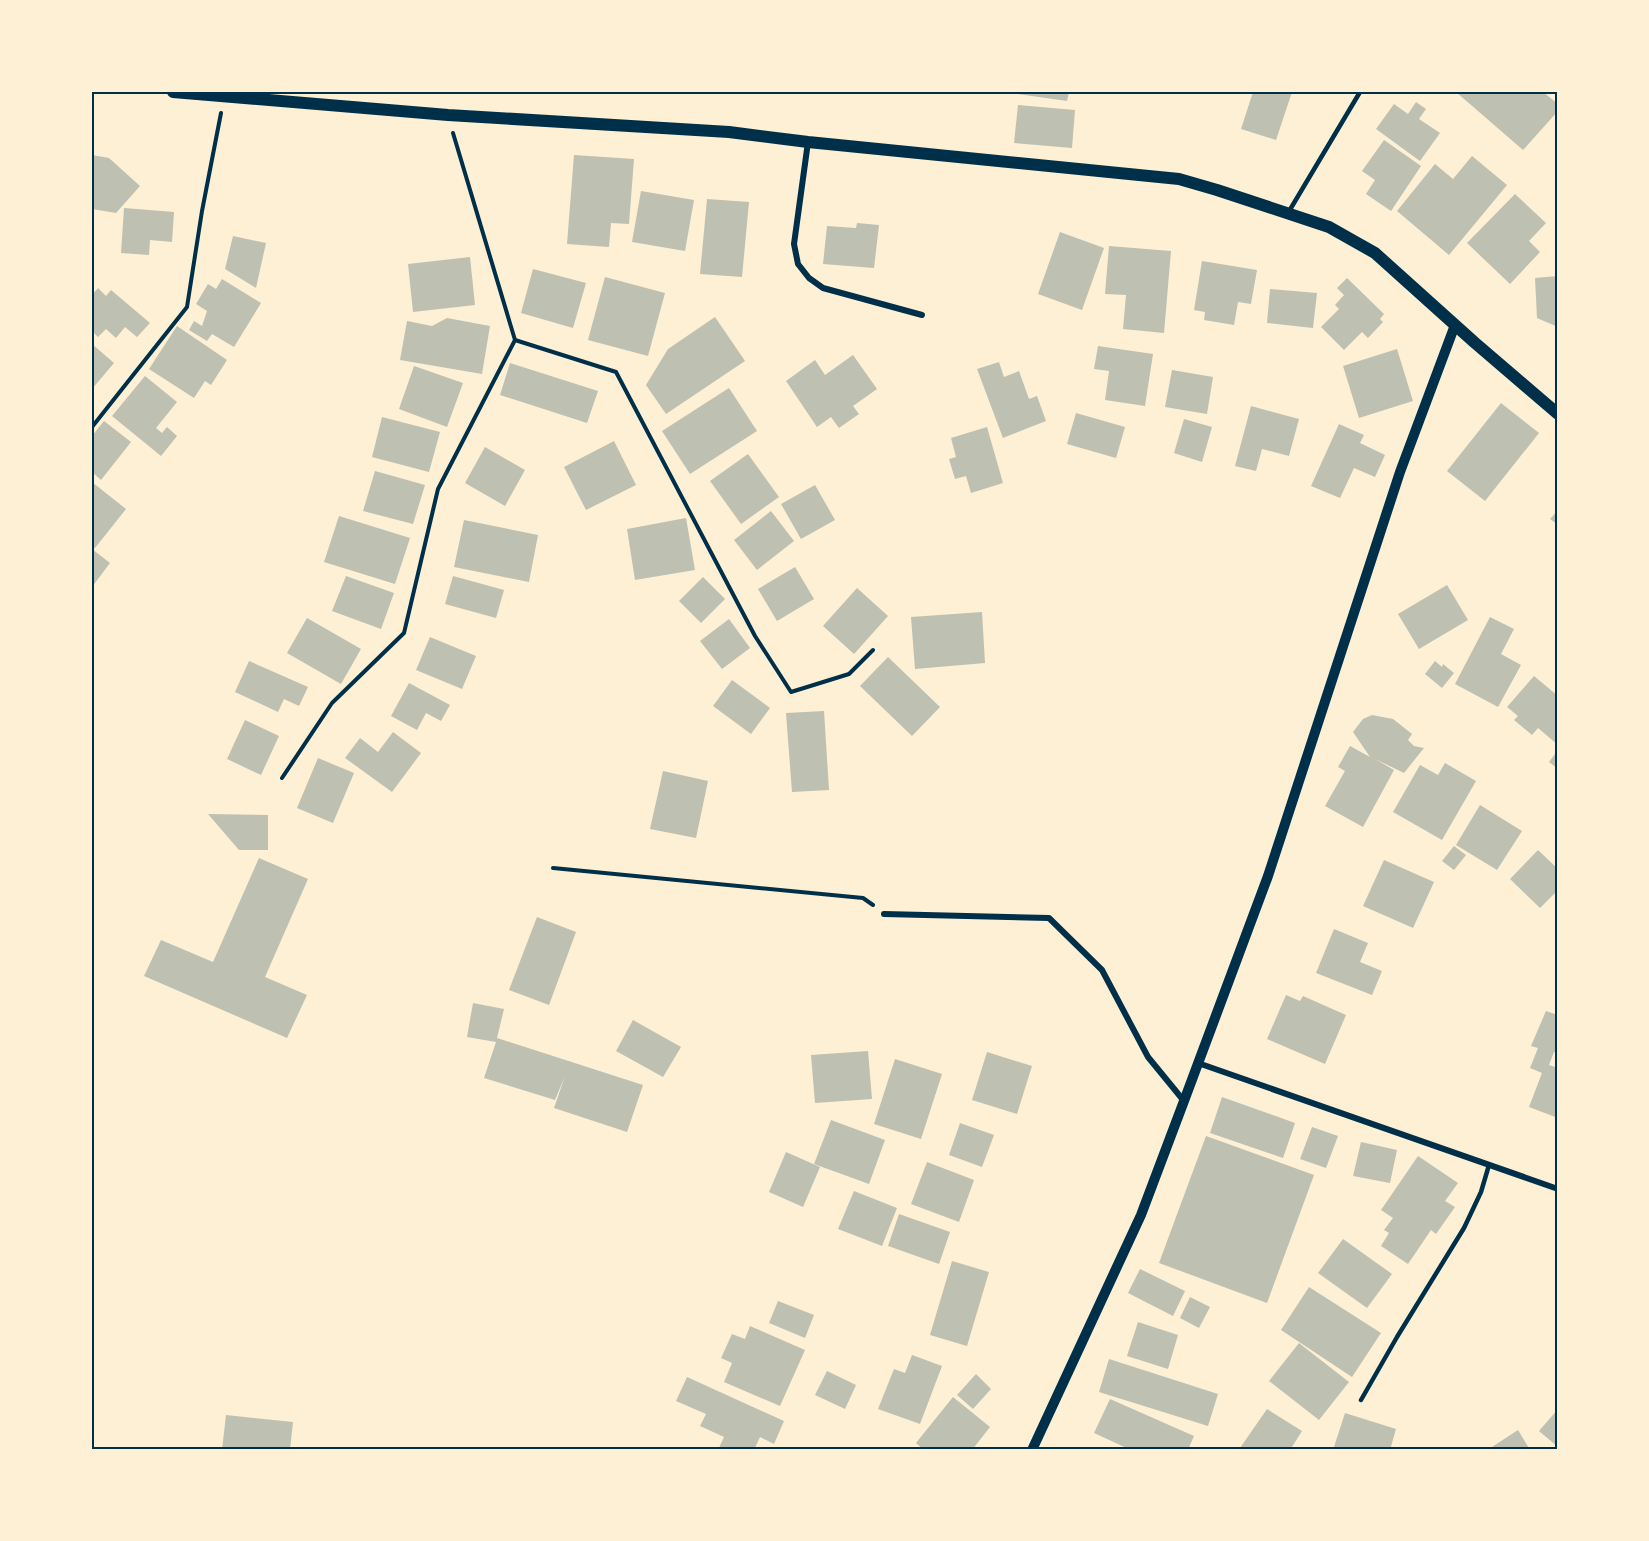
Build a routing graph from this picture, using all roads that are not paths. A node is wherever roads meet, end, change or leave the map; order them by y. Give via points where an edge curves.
1 (173, 92) edge
2 (1360, 92) edge
3 (808, 142) junction
4 (1288, 213) junction
5 (922, 315) dead end
6 (1455, 325) junction
7 (1557, 414) edge
8 (884, 914) road end
9 (1198, 1063) junction
10 (1184, 1101) junction
11 (1489, 1165) junction
12 (1557, 1189) edge
13 (1361, 1400) dead end
14 (1032, 1449) edge

1 - 3 main road via 447,115 729,132
2 - 4 lane
3 - 4 main road via 1179,179
3 - 5 street via 794,244 798,264 823,288
4 - 6 main road via 1329,227 1375,253
6 - 7 main road
6 - 9 street via 1400,472 1268,876
8 - 10 street via 1049,918 1102,970 1148,1057
9 - 10 street
9 - 11 street
10 - 14 street via 1141,1215
11 - 12 street
11 - 13 lane via 1464,1228

